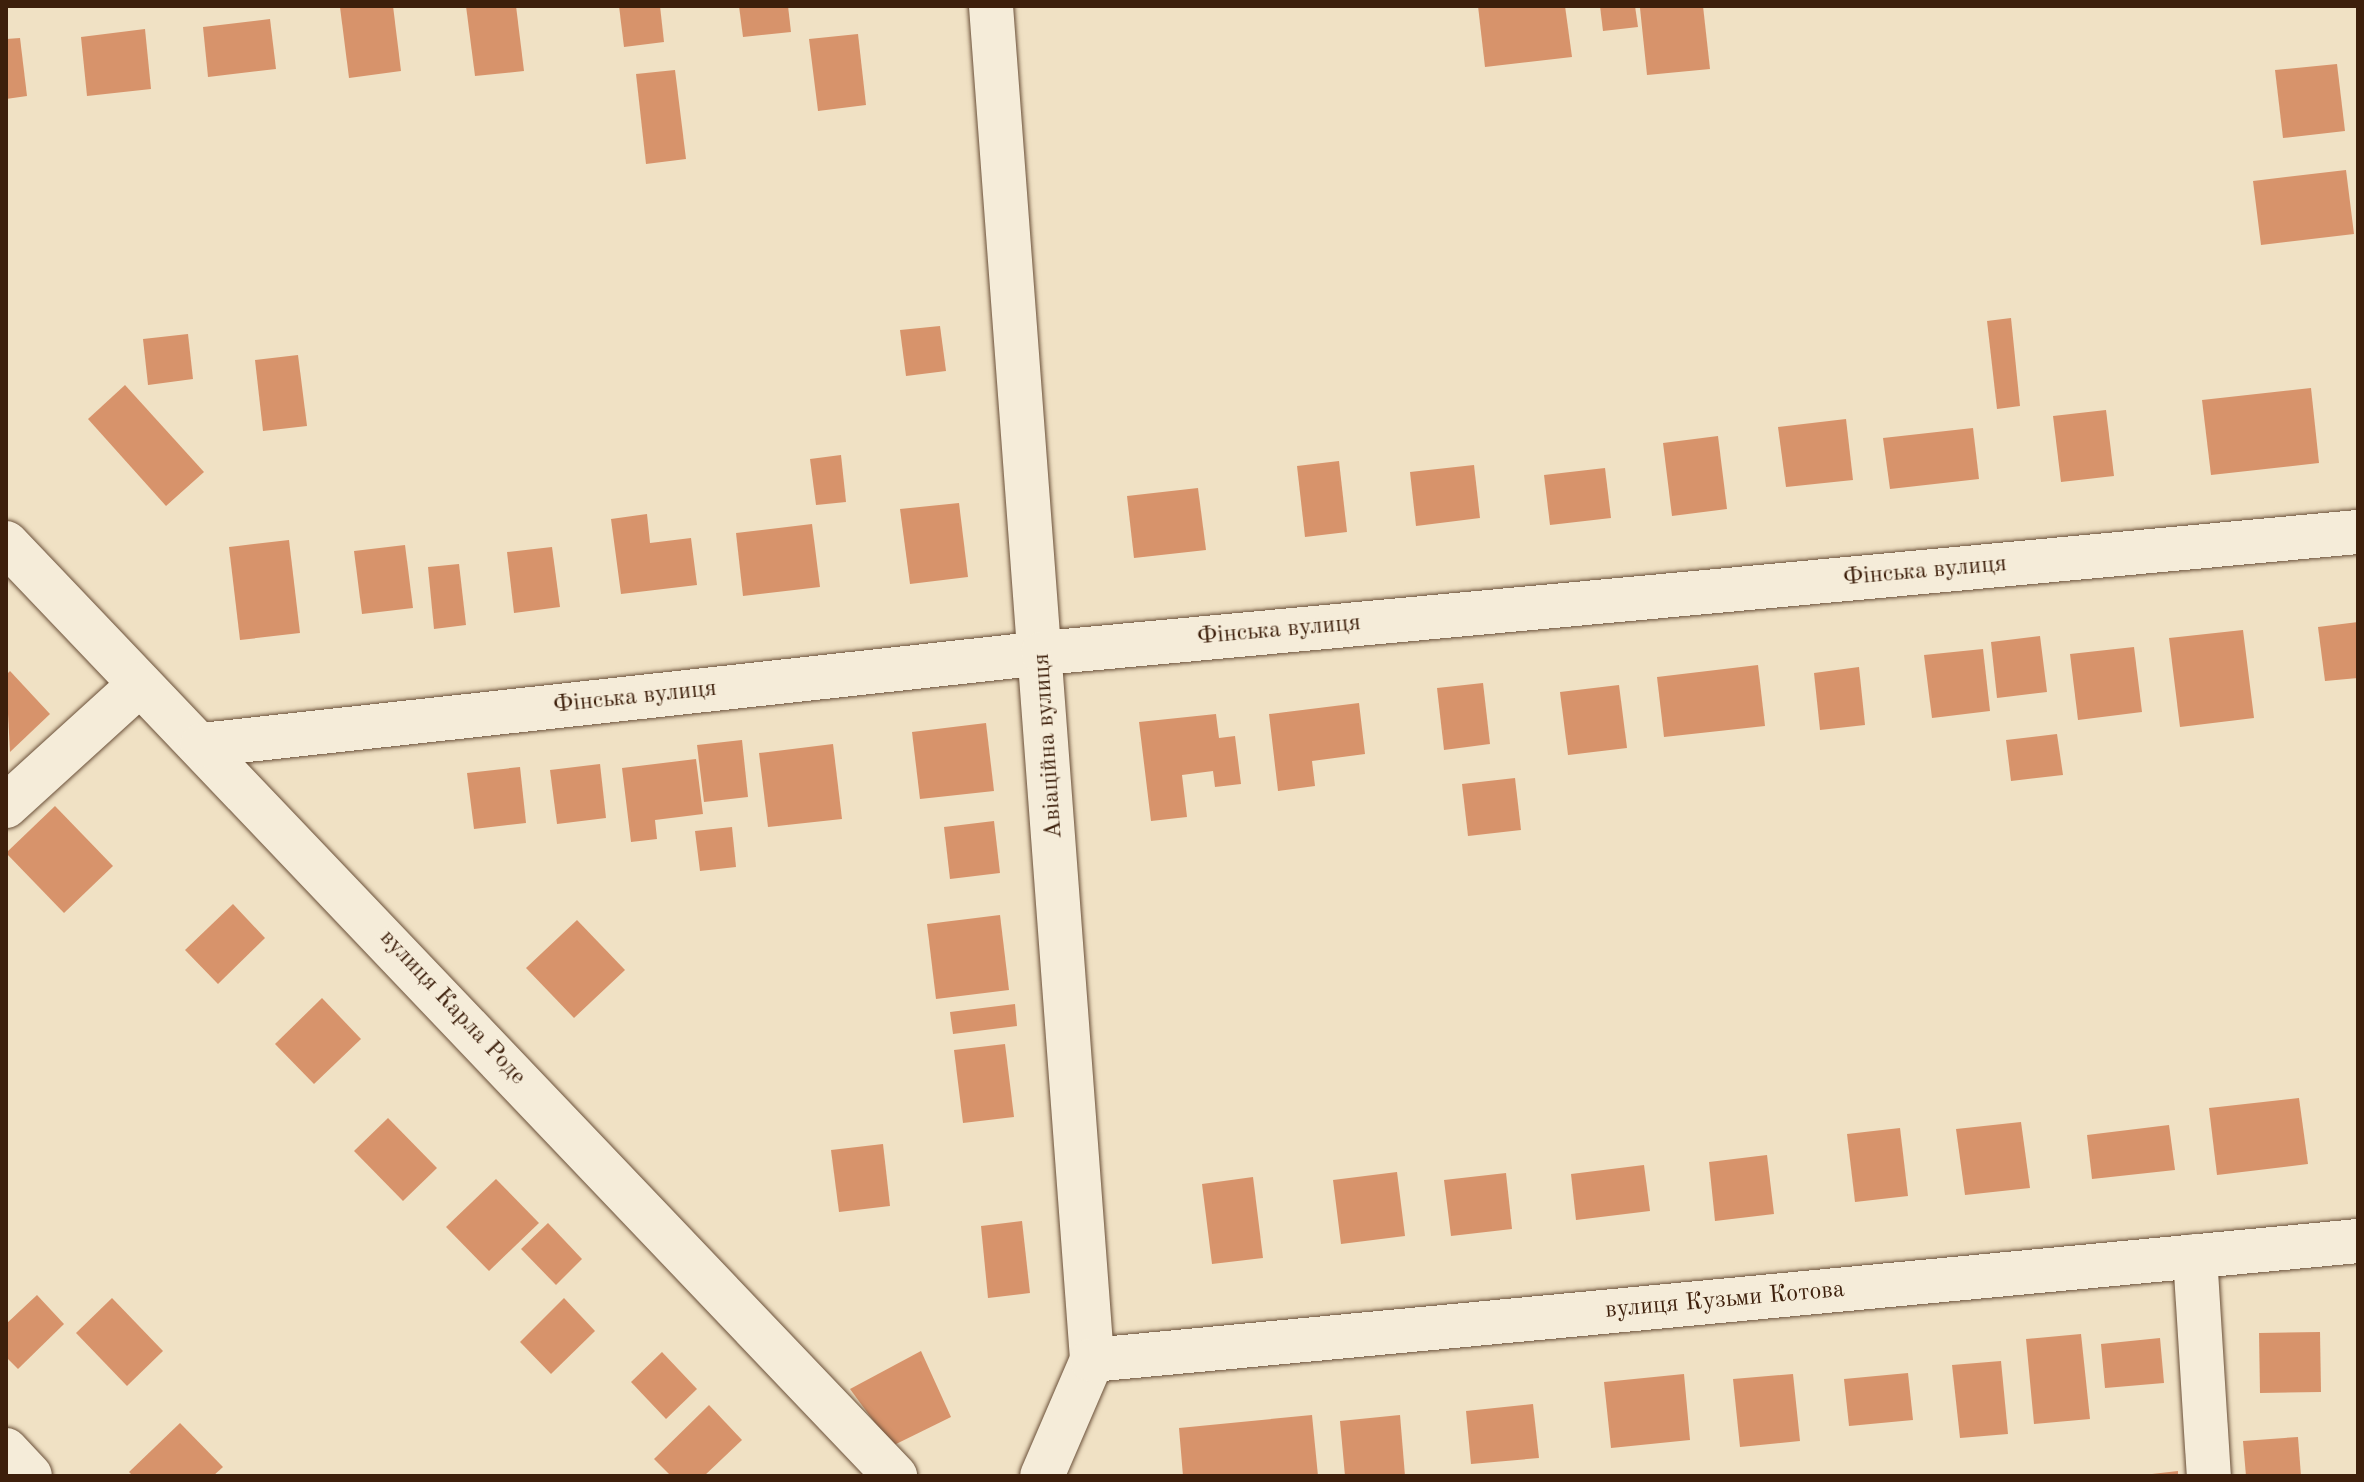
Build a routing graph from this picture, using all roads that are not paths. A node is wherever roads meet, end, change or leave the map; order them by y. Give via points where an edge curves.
1 (991, 6) edge
2 (2358, 532) edge
3 (6, 543) edge
4 (1043, 653) junction
5 (140, 684) junction
6 (202, 745) junction
7 (6, 806) edge
8 (2358, 1241) edge
9 (2195, 1256) junction
10 (1092, 1360) junction
11 (6, 1450) edge
12 (30, 1476) edge
13 (895, 1476) edge
14 (1042, 1476) edge
15 (2209, 1476) edge

1 - 4 street, Авіаційна вулиця
2 - 4 street, Фінська вулиця
3 - 5 street, вулиця Карла Роде
4 - 6 street, Фінська вулиця
4 - 10 street, Авіаційна вулиця
5 - 6 street, вулиця Карла Роде
5 - 7 street
6 - 13 street, вулиця Карла Роде
8 - 9 street, вулиця Кузьми Котова
9 - 10 street, вулиця Кузьми Котова
9 - 15 street
10 - 14 street, Авіаційна вулиця
11 - 12 street

